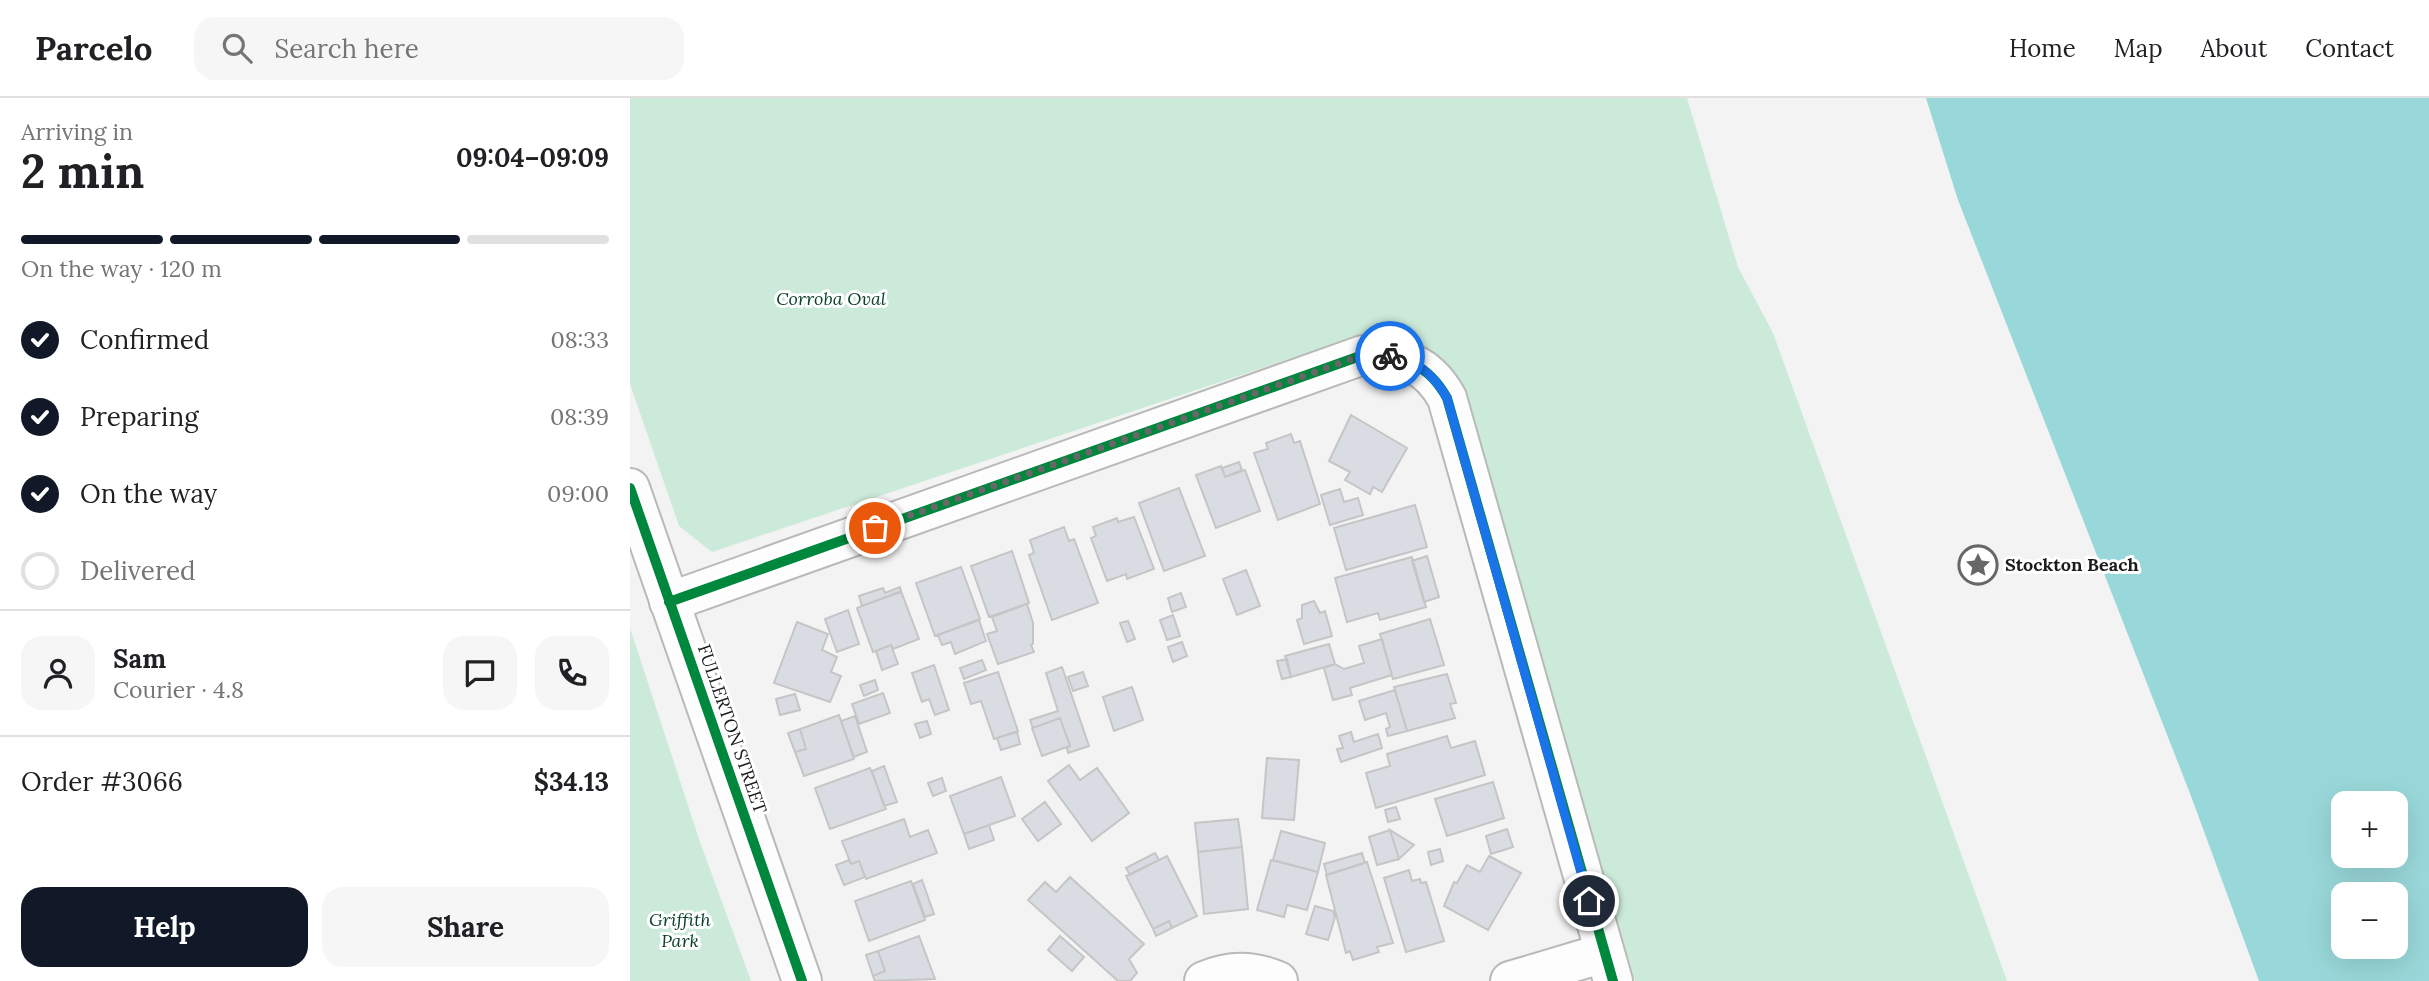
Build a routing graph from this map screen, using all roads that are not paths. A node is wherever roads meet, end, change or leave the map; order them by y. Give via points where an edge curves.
1 (630, 488) edge
2 (669, 601) junction
3 (1608, 967) edge
4 (802, 981) edge
5 (1204, 981) edge
6 (1278, 981) edge
7 (1510, 981) edge

1 - 2 street, FULLERTON STREET
2 - 3 street via 1363,355 1396,356 1436,379 1447,398
2 - 4 street, FULLERTON STREET
3 - 7 street
5 - 6 street via 1222,973 1256,972

